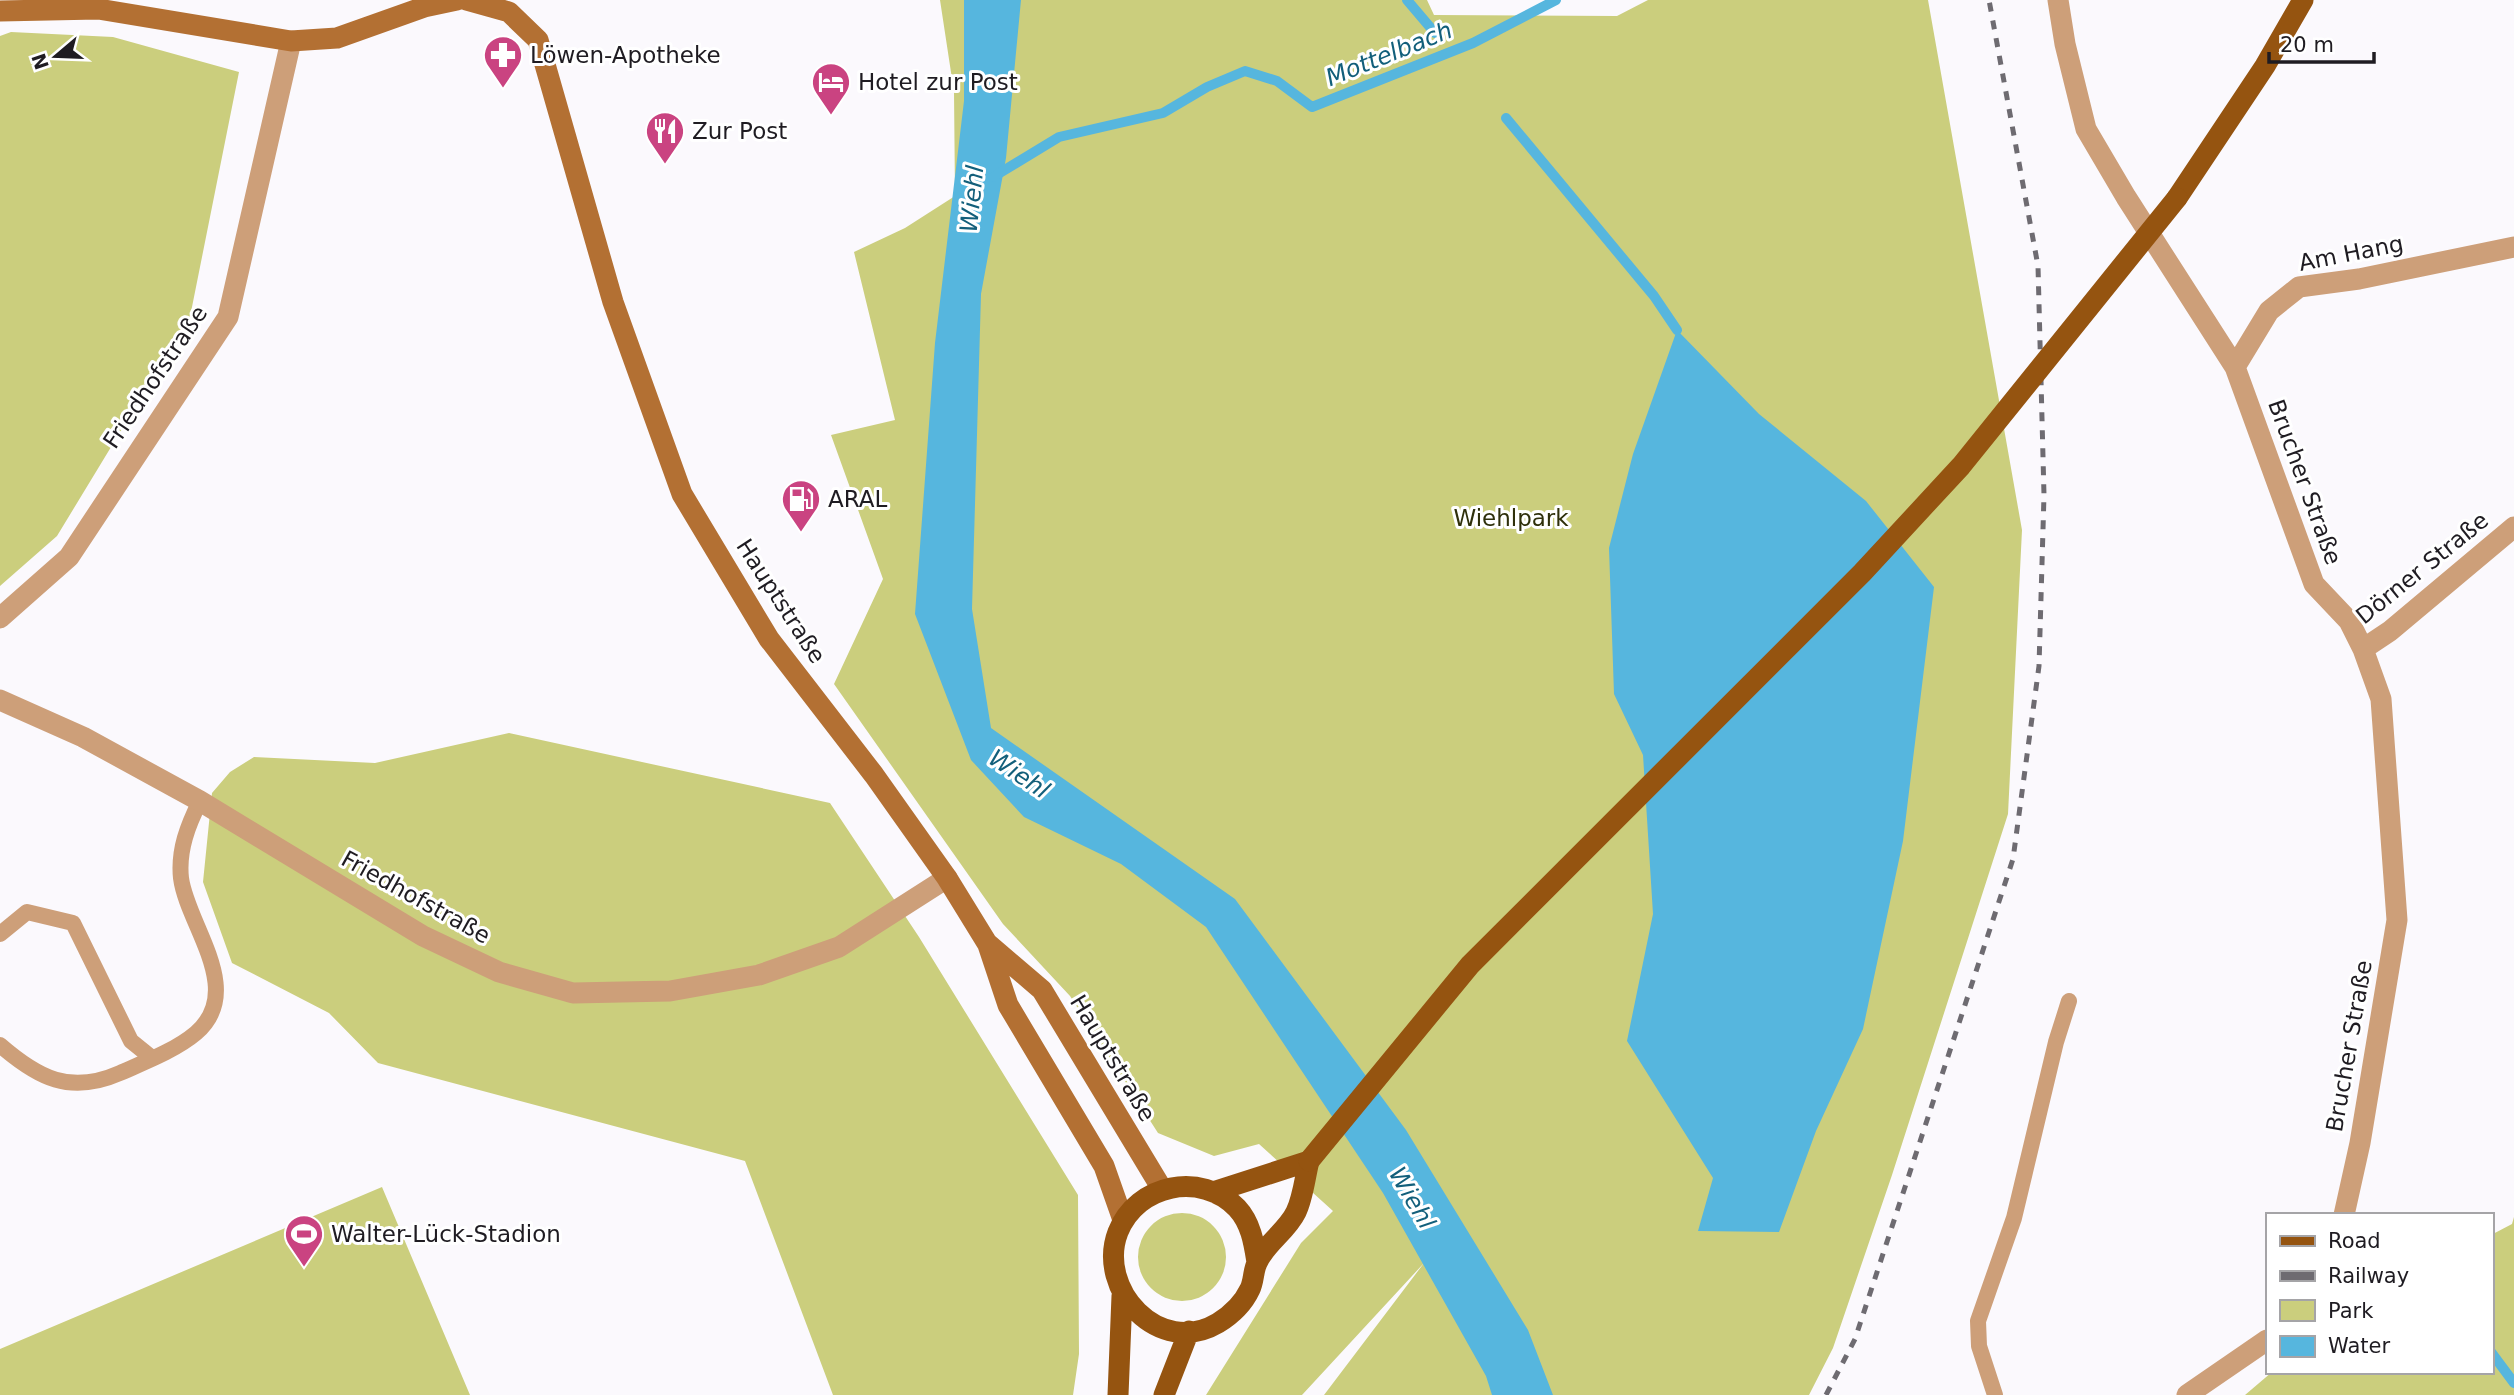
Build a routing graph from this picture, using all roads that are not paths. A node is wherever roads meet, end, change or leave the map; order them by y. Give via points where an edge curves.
1 (457, 0) edge
2 (466, 0) edge
3 (2058, 0) edge
4 (2303, 0) edge
5 (0, 11) edge
6 (291, 41) junction
7 (2514, 247) edge
8 (2235, 367) junction
9 (2514, 527) edge
10 (0, 618) edge
11 (2363, 649) junction
12 (0, 700) edge
13 (200, 801) junction
14 (947, 878) junction
15 (0, 934) edge
16 (987, 943) junction
17 (2069, 1001) dead end
18 (0, 1045) edge
19 (152, 1058) junction
20 (1310, 1161) junction
21 (1162, 1189) junction
22 (1213, 1192) junction
23 (2344, 1213) edge
24 (1123, 1220) junction
25 (1257, 1262) junction
26 (1122, 1296) junction
27 (1189, 1331) junction
28 (2266, 1341) edge
29 (1118, 1395) edge
30 (1164, 1395) edge
31 (1996, 1395) edge
32 (2187, 1395) edge

1 - 6 street via 337,38
2 - 14 street, Hauptstraße via 509,12 538,40 613,302 682,494 769,639
3 - 8 street, Brucher Straße via 2086,129
4 - 20 main road, bridge via 2177,198 1961,466 1852,583 1470,965
5 - 6 street via 98,9
6 - 10 street, Friedhofstraße via 228,317 69,557
7 - 8 street, Am Hang via 2299,287 2269,311
8 - 11 street, Brucher Straße via 2314,584 2349,621
9 - 11 street, Dörner Straße
11 - 23 street, Brucher Straße via 2381,699 2397,920
12 - 13 street, Friedhofstraße via 83,737
13 - 14 street, Friedhofstraße via 423,936 499,972 573,993 670,992 759,975 839,947
13 - 19 lane via 185,831 181,879 215,971 212,1012 196,1032
14 - 16 street, Hauptstraße
15 - 19 lane via 27,912 73,923 131,1041
16 - 21 street, Hauptstraße via 1042,990
16 - 24 street via 1008,1005 1104,1166
17 - 31 lane via 2014,1218 1978,1321 1979,1346
18 - 19 lane via 31,1072 80,1085
20 - 22 main road
20 - 25 main road via 1296,1212
21 - 22 main road via 1196,1187
21 - 24 main road via 1140,1201
22 - 25 main road via 1237,1208 1252,1233
24 - 26 main road via 1113,1244 1113,1271
25 - 27 main road via 1251,1288 1236,1310 1215,1325
26 - 27 main road via 1150,1323
26 - 29 main road
27 - 30 main road
28 - 32 street

